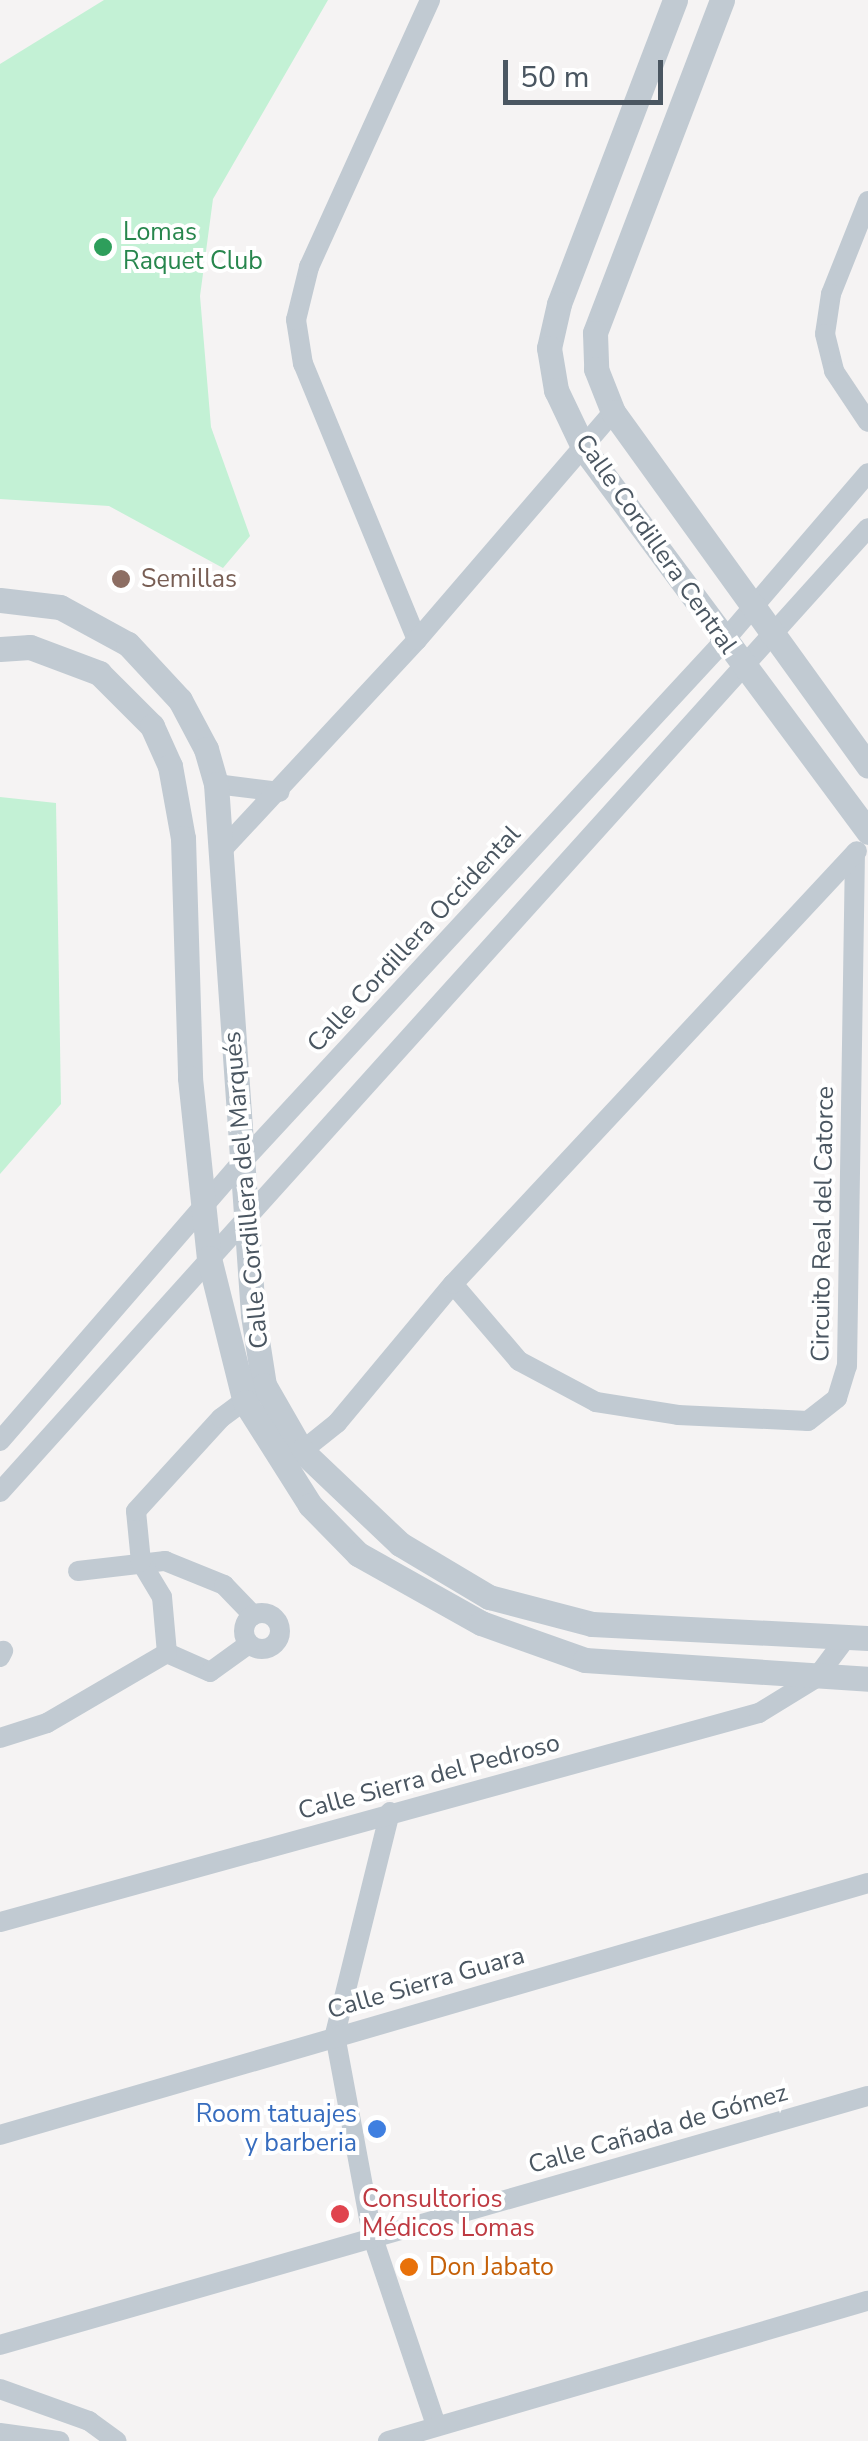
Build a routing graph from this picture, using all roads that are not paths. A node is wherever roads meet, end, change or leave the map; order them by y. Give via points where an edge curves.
1 (430, 0) edge
2 (675, 0) edge
3 (722, 0) edge
4 (868, 201) edge
5 (613, 412) junction
6 (868, 422) edge
7 (584, 449) junction
8 (868, 473) edge
9 (868, 528) edge
10 (0, 600) edge
11 (751, 606) junction
12 (93, 621) junction
13 (772, 636) junction
14 (417, 640) junction
15 (724, 640) junction
16 (0, 649) edge
17 (74, 662) junction
18 (745, 668) junction
19 (868, 766) edge
20 (216, 784) junction
21 (280, 792) junction
22 (864, 842) edge
23 (221, 852) junction
24 (190, 1078) junction
25 (236, 1081) junction
26 (241, 1162) junction
27 (202, 1208) junction
28 (247, 1217) junction
29 (209, 1258) junction
30 (453, 1284) junction
31 (255, 1394) junction
32 (0, 1441) edge
33 (302, 1451) junction
34 (0, 1492) edge
35 (140, 1562) junction
36 (78, 1571) dead end
37 (252, 1615) junction
38 (857, 1638) edge
39 (249, 1644) junction
40 (168, 1653) junction
41 (816, 1678) junction
42 (868, 1679) edge
43 (0, 1738) edge
44 (390, 1812) junction
45 (868, 1883) edge
46 (0, 1922) edge
47 (335, 2035) junction
48 (868, 2096) edge
49 (0, 2135) edge
50 (372, 2234) junction
51 (868, 2302) edge
52 (0, 2345) edge
53 (0, 2390) edge
54 (436, 2426) junction
55 (0, 2433) edge
56 (59, 2441) edge
57 (117, 2441) edge
58 (388, 2441) edge

1 - 14 street via 309,267 296,320 302,364
2 - 7 street, Calle Cordillera Central via 559,304 549,348 556,390
3 - 5 street, Calle Cordillera Central via 595,333 596,369
4 - 6 street via 830,294 825,334 834,371
5 - 7 street
5 - 11 street, Calle Cordillera Central
7 - 14 street
7 - 15 street, Calle Cordillera Central
8 - 11 street, Calle Cordillera Occidental
9 - 13 street
10 - 12 street, Calle Cordillera del Marqués via 60,607
11 - 13 street, Calle Cordillera Central
11 - 15 street, Calle Cordillera Occidental
12 - 17 street
12 - 20 street, Calle Cordillera del Marqués via 128,644 180,700
13 - 18 street
13 - 19 street, Calle Cordillera Central
14 - 21 street
15 - 18 street, Calle Cordillera Central
15 - 26 street, Calle Cordillera Occidental
16 - 17 street, Calle Cordillera del Marqués via 30,647
17 - 24 street, Calle Cordillera del Marqués via 125,692 152,726 170,766 183,838
18 - 22 street, Calle Cordillera Central
18 - 28 street
20 - 21 street
20 - 23 street, Calle Cordillera del Marqués
21 - 23 street
22 - 30 street
22 - 30 street, Circuito Real del Catorce via 847,1366 837,1398 808,1420 678,1415 596,1402 519,1361
23 - 25 street, Calle Cordillera del Marqués
24 - 25 street
24 - 27 street, Calle Cordillera del Marqués
25 - 26 street, Calle Cordillera del Marqués
26 - 27 street, Calle Cordillera Occidental
26 - 28 street, Calle Cordillera del Marqués
27 - 29 street, Calle Cordillera del Marqués
27 - 32 street, Calle Cordillera Occidental
28 - 29 street
28 - 31 street, Calle Cordillera del Marqués
29 - 31 street, Calle Cordillera del Marqués
29 - 34 street
30 - 33 street via 337,1423
31 - 33 street, Calle Cordillera del Marqués
31 - 35 street via 221,1418 136,1511
31 - 41 street, Calle Cordillera del Marqués via 310,1505 358,1554 481,1624 585,1660
33 - 38 street, Calle Cordillera del Marqués via 400,1544 489,1597 592,1624
35 - 36 street via 103,1573
35 - 37 street via 202,1572
35 - 40 street via 162,1597
37 - 39 street via 244,1627
37 - 39 street via 274,1616 281,1633 266,1649
38 - 41 street, Calle Sierra del Pedroso
39 - 40 street via 210,1672
40 - 43 street via 47,1723
41 - 42 street, Calle Cordillera del Marqués
41 - 44 street, Calle Sierra del Pedroso via 759,1713
44 - 46 street, Calle Sierra del Pedroso
44 - 47 street
45 - 47 street, Calle Sierra Guara
47 - 49 street, Calle Sierra Guara
47 - 50 street
48 - 50 street, Calle Cañada de Gómez
50 - 52 street, Calle Cañada de Gómez
50 - 54 street
51 - 54 street
53 - 57 street via 89,2421
54 - 58 street
55 - 56 street

